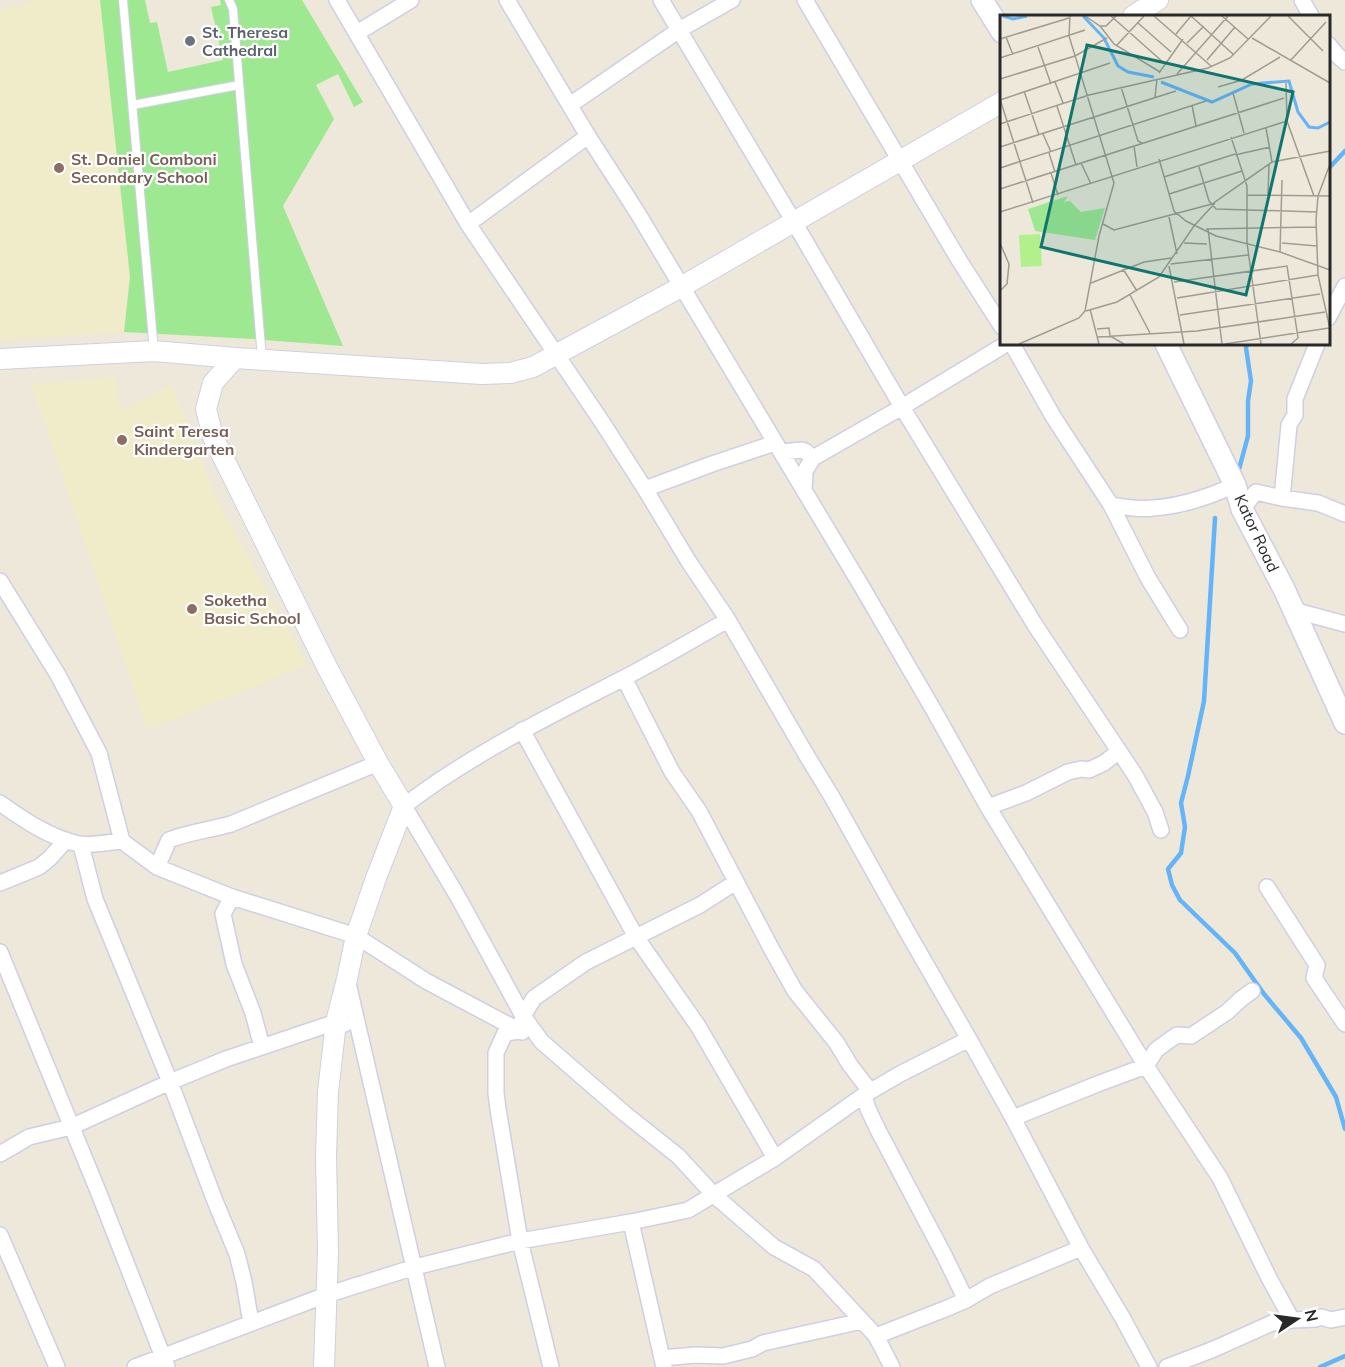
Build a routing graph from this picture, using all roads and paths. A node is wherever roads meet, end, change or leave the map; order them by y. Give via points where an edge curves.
1 (123, 0) edge
2 (229, 0) edge
3 (337, 0) edge
4 (411, 0) edge
5 (507, 0) edge
6 (661, 0) edge
7 (732, 0) edge
8 (805, 0) edge
9 (982, 0) edge
10 (1302, 0) edge
11 (1310, 15) edge
12 (1000, 29) edge
13 (679, 30) junction
14 (357, 33) junction
15 (1330, 45) edge
16 (1345, 62) edge
17 (240, 85) junction
18 (1000, 103) edge
19 (133, 105) junction
20 (570, 105) junction
21 (588, 136) junction
22 (901, 161) junction
23 (794, 222) junction
24 (468, 224) junction
25 (1345, 286) edge
26 (681, 287) junction
27 (1330, 316) edge
28 (1000, 324) edge
29 (1004, 345) edge
30 (1013, 345) edge
31 (1166, 345) edge
32 (1317, 345) edge
33 (154, 351) junction
34 (557, 354) junction
35 (235, 358) junction
36 (262, 358) junction
37 (0, 359) edge
38 (902, 407) junction
39 (778, 448) junction
40 (813, 458) junction
41 (1235, 485) junction
42 (645, 489) junction
43 (804, 490) junction
44 (1282, 498) junction
45 (1111, 505) junction
46 (1343, 508) edge
47 (1242, 509) junction
48 (0, 581) edge
49 (1293, 610) junction
50 (728, 620) junction
51 (1345, 624) edge
52 (1179, 630) dead end
53 (624, 678) junction
54 (1345, 723) edge
55 (522, 730) junction
56 (1119, 751) junction
57 (378, 763) junction
58 (0, 803) edge
59 (404, 806) junction
60 (988, 807) junction
61 (1161, 830) dead end
62 (66, 840) junction
63 (122, 841) junction
64 (81, 845) junction
65 (157, 867) junction
66 (736, 882) junction
67 (0, 883) edge
68 (1267, 887) dead end
69 (232, 897) junction
70 (356, 936) junction
71 (636, 937) junction
72 (0, 952) edge
73 (347, 979) junction
74 (1252, 991) dead end
75 (336, 1022) junction
76 (521, 1023) junction
77 (1345, 1024) edge
78 (360, 1028) junction
79 (969, 1039) junction
80 (262, 1047) junction
81 (1146, 1066) junction
82 (170, 1082) junction
83 (867, 1093) junction
84 (1013, 1118) junction
85 (71, 1127) junction
86 (0, 1154) edge
87 (775, 1158) junction
88 (714, 1195) junction
89 (631, 1222) junction
90 (0, 1235) edge
91 (520, 1241) junction
92 (1081, 1248) junction
93 (415, 1267) junction
94 (326, 1295) junction
95 (966, 1300) junction
96 (1345, 1317) edge
97 (1292, 1320) junction
98 (862, 1321) junction
99 (251, 1323) junction
100 (876, 1336) junction
101 (165, 1362) edge
102 (663, 1362) edge
103 (57, 1367) edge
104 (135, 1367) edge
105 (324, 1367) edge
106 (437, 1367) edge
107 (550, 1367) edge
108 (892, 1367) edge
109 (1149, 1367) edge
110 (1167, 1367) edge

1 - 19 lane
2 - 17 lane
3 - 14 street
4 - 14 street
5 - 20 street
6 - 13 street
7 - 13 street
8 - 22 street
9 - 12 main road
10 - 11 street
13 - 20 street
13 - 23 street
14 - 24 street
15 - 16 street
17 - 19 lane
17 - 36 lane
18 - 22 street
19 - 33 lane
20 - 21 street
21 - 24 street
21 - 26 street
22 - 23 street
22 - 28 street
23 - 26 street
23 - 38 street
24 - 34 street
25 - 27 street
26 - 34 street
26 - 39 street
29 - 38 street
30 - 45 street
31 - 41 main road, Kator Road
32 - 44 street via 1289,425
33 - 35 street
33 - 37 street
34 - 36 street via 533,367 482,374
34 - 42 street
35 - 36 street
35 - 57 street via 213,383 206,409 213,437
38 - 40 street
38 - 56 street via 1035,625
39 - 40 street via 802,450
39 - 42 street
39 - 43 street
40 - 43 street via 806,471
41 - 45 street via 1212,495 1152,509
41 - 47 main road, Kator Road
42 - 50 street
43 - 60 street
44 - 46 street
44 - 47 street via 1256,492
45 - 52 street
47 - 49 main road, Kator Road
48 - 63 street via 58,675 99,753
49 - 51 street
49 - 54 main road, Kator Road
50 - 53 street
50 - 79 street
53 - 55 street
53 - 66 street via 672,772 699,811
55 - 59 street
55 - 71 street
56 - 60 street via 1089,770 1068,772
56 - 61 street via 1155,812
57 - 59 street
57 - 65 street via 231,824 169,840
58 - 62 street via 34,826
59 - 70 street
59 - 76 street via 452,887
60 - 81 street
62 - 64 street
62 - 67 street via 39,867
63 - 64 street
63 - 65 street
64 - 82 street via 95,899
65 - 69 street
66 - 71 street
66 - 83 street via 795,991 836,1042
68 - 77 street via 1317,965 1314,978
69 - 70 street
69 - 80 street via 223,914 234,964
70 - 73 street
70 - 76 street via 426,981
71 - 76 street via 586,962 534,998
71 - 87 street via 698,1026
72 - 85 street
73 - 75 street
73 - 78 street
74 - 81 street via 1191,1036 1177,1035 1171,1039 1156,1050
75 - 78 street
75 - 80 street
75 - 94 street via 328,1092
76 - 88 street via 678,1156
76 - 91 street via 505,1034 496,1053 497,1101
78 - 93 street
79 - 83 street
79 - 84 street
80 - 82 street
81 - 84 street
81 - 97 street via 1220,1178
82 - 85 street
82 - 99 street via 237,1254
83 - 87 street
83 - 95 street via 868,1109 878,1130
84 - 92 street
85 - 86 street via 29,1137
85 - 101 street
87 - 88 street
88 - 89 street via 688,1210
88 - 98 street via 774,1247 814,1269
89 - 91 street
89 - 102 street
90 - 103 street
91 - 93 street
91 - 107 street
92 - 95 street
92 - 109 street
93 - 94 street
93 - 106 street
94 - 99 street
94 - 105 street
95 - 100 street
96 - 97 street
97 - 110 street via 1272,1323
98 - 100 street
98 - 102 street via 723,1356 696,1355
99 - 101 street
100 - 108 street
101 - 104 street

